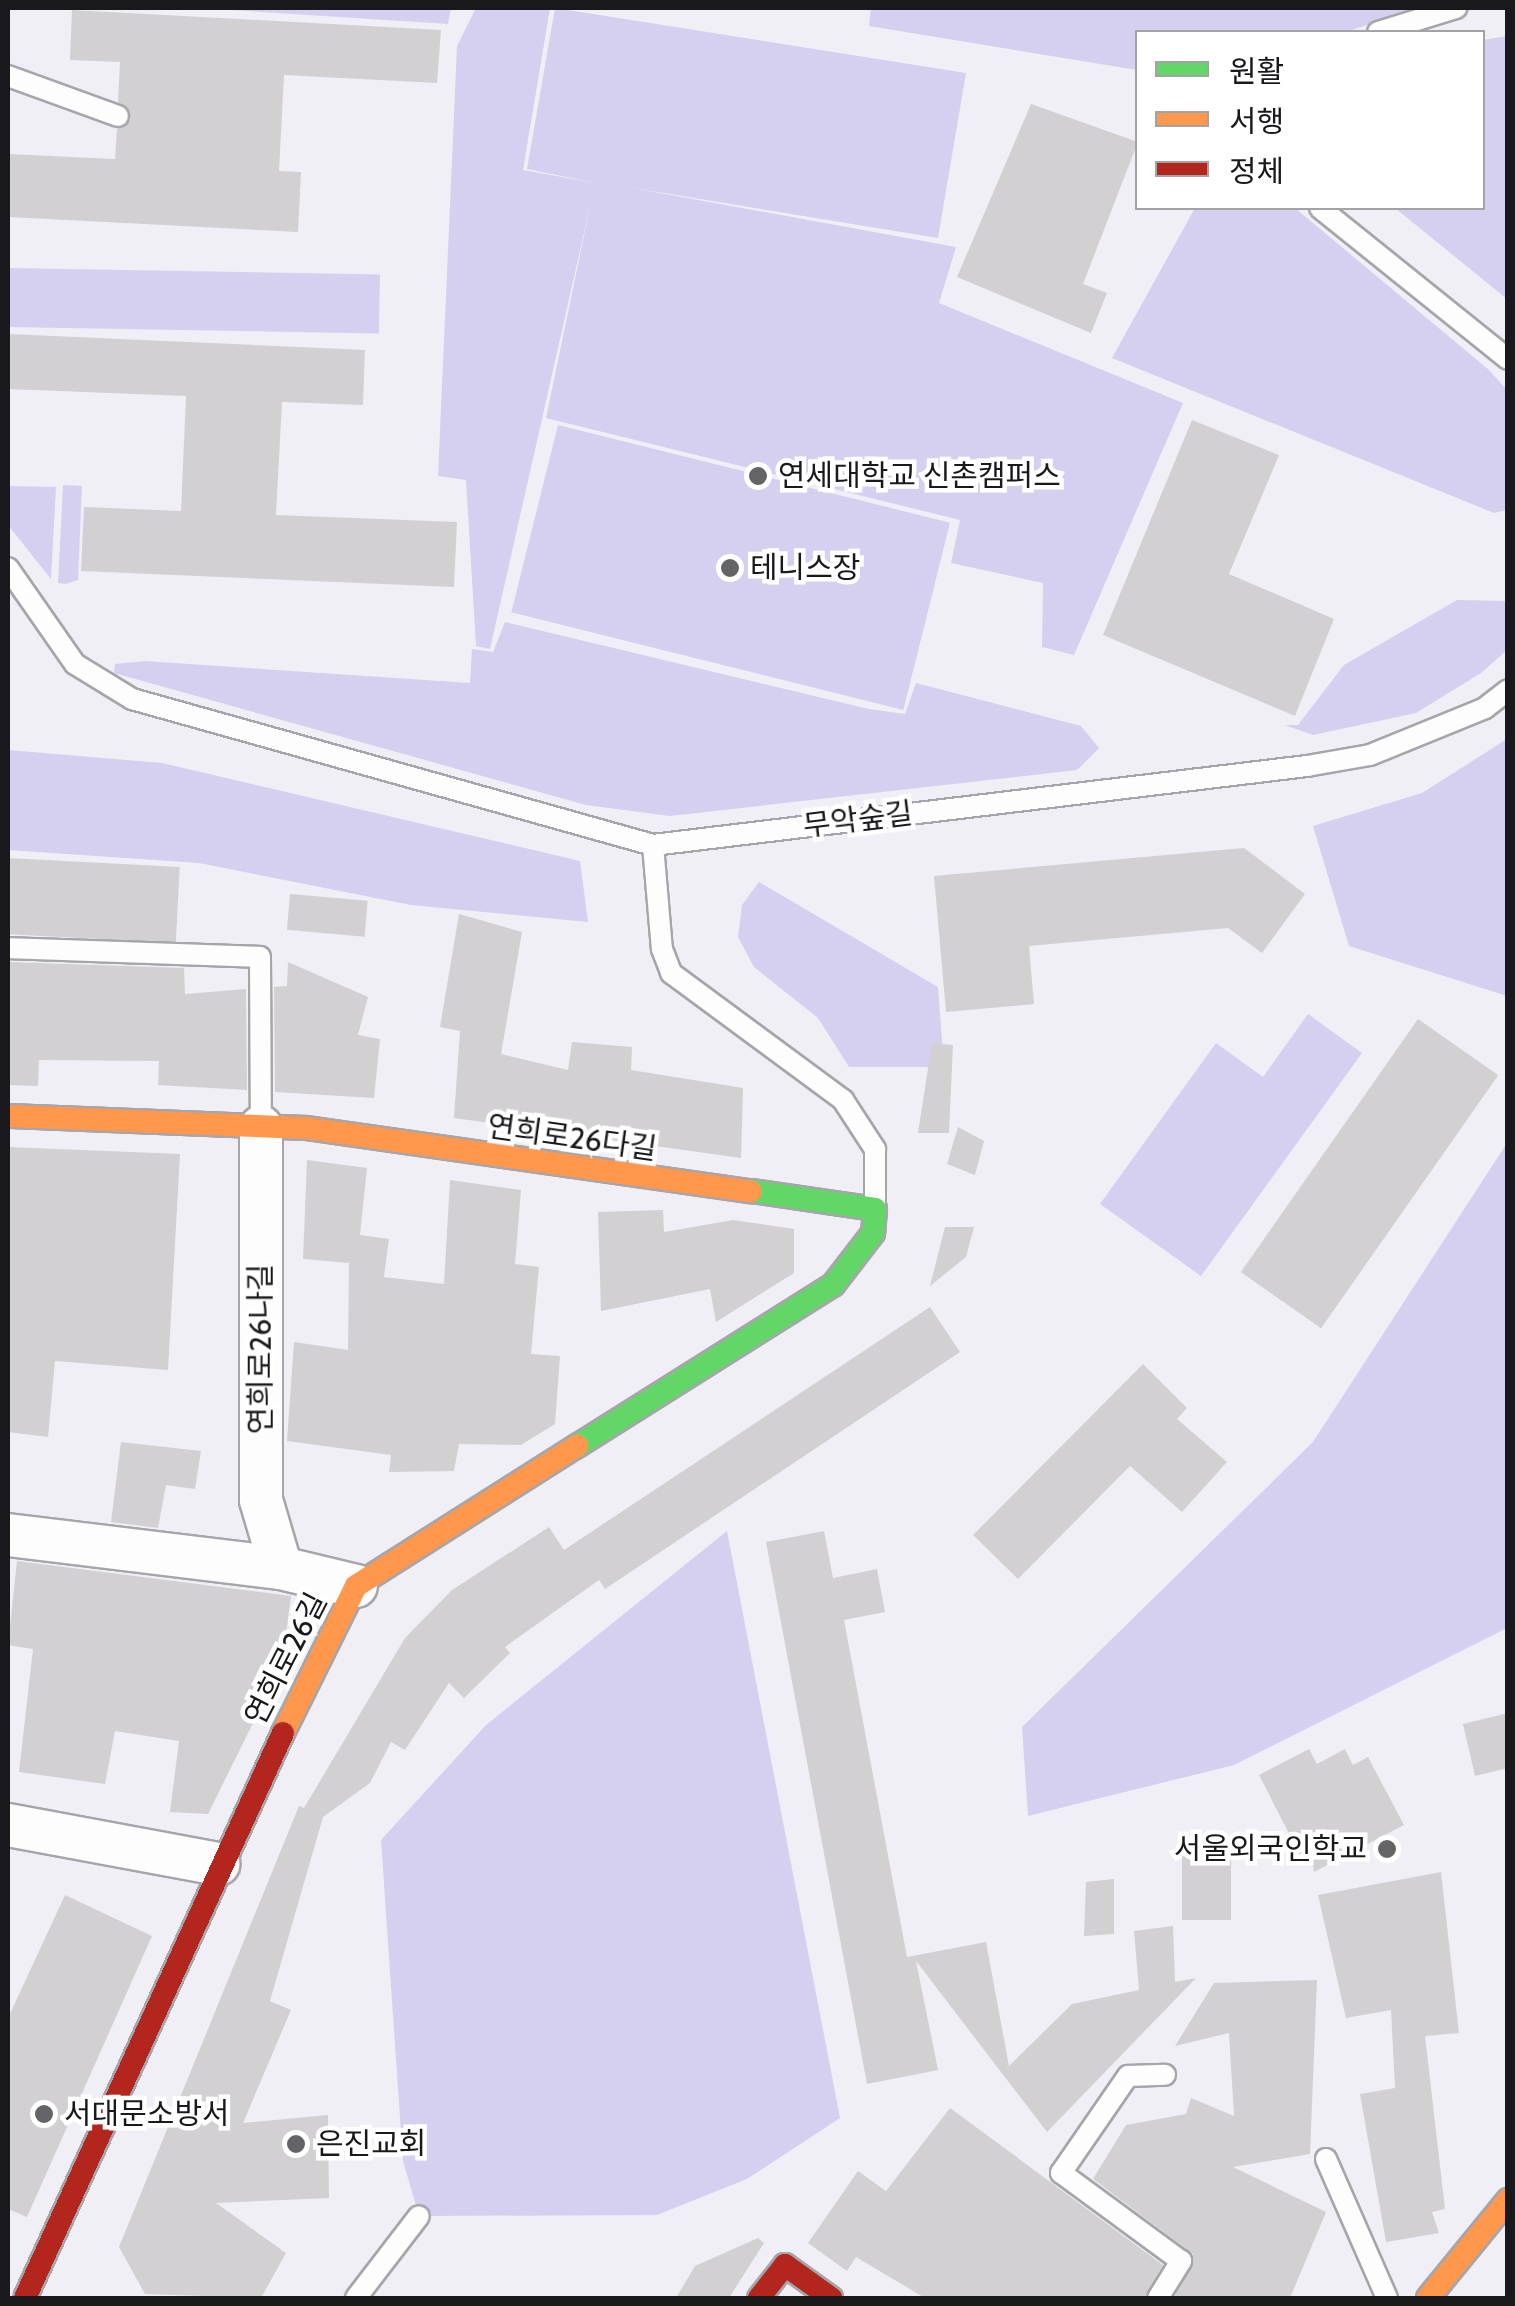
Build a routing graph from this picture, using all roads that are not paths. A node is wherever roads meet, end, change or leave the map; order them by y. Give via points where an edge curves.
1 (1456, 8) edge
2 (1384, 30) edge
3 (8, 76) edge
4 (118, 116) dead end
5 (1322, 210) edge
6 (1508, 359) edge
7 (8, 568) edge
8 (1508, 690) edge
9 (653, 845) junction
10 (8, 948) edge
11 (8, 1116) edge
12 (261, 1127) junction
13 (874, 1209) junction
14 (8, 1535) edge
15 (281, 1568) junction
16 (356, 1586) junction
17 (8, 1825) edge
18 (218, 1864) junction
19 (1165, 2075) dead end
20 (1326, 2159) dead end
21 (1508, 2200) edge
22 (419, 2216) dead end
23 (24, 2295) edge
24 (356, 2298) edge
25 (758, 2298) edge
26 (831, 2298) edge
27 (1158, 2298) edge
28 (1388, 2298) edge
29 (1428, 2298) edge

1 - 2 lane
3 - 4 lane
5 - 6 lane
7 - 9 lane via 75,664 132,699
8 - 9 lane, 무악숲길 via 1485,708 1370,754 1307,766
9 - 13 lane via 662,949 672,973 843,1100 875,1149
10 - 12 lane via 260,957
11 - 12 street, 연희로26다길
12 - 13 street, 연희로26다길
12 - 15 street, 연희로26나길 via 261,1500
13 - 16 street, 연희로26길 via 873,1233 833,1285
14 - 15 street
15 - 16 street
16 - 18 street, 연희로26길
17 - 18 street
18 - 23 street, 연희로26길
19 - 27 lane via 1128,2076 1061,2173 1181,2261
20 - 28 lane
21 - 29 street
22 - 24 lane
25 - 26 street via 785,2265

